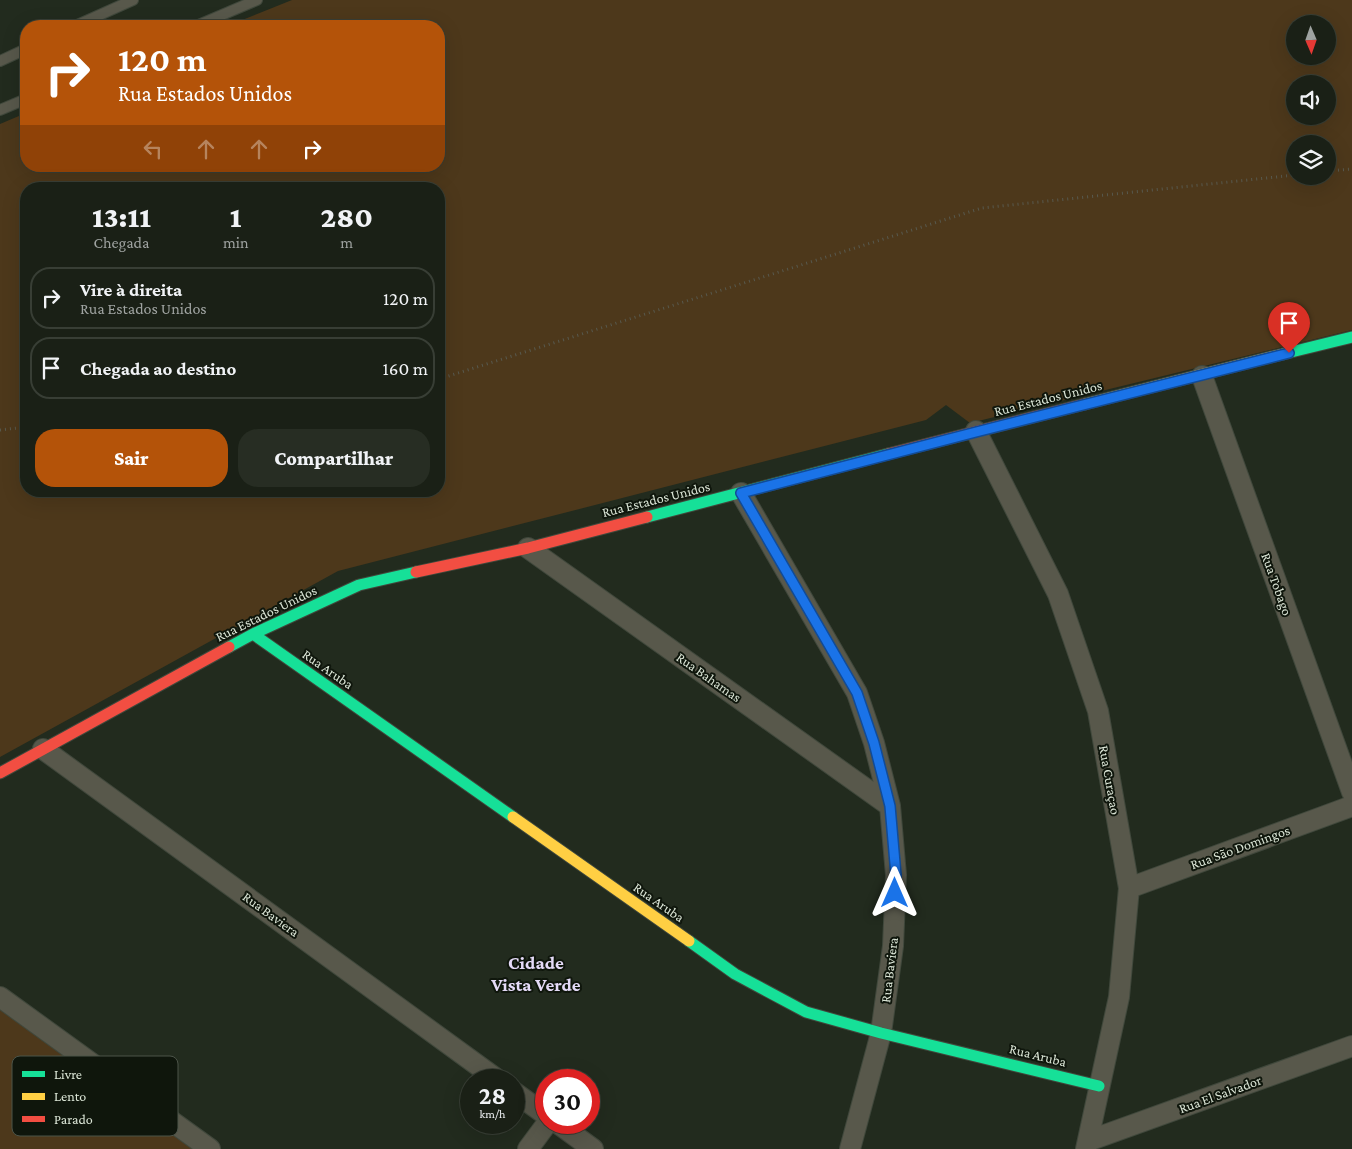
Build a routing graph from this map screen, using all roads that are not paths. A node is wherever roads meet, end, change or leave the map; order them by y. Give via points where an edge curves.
1 (132, 0) edge
2 (257, 0) edge
3 (88, 20) edge
4 (210, 20) edge
5 (20, 52) edge
6 (0, 61) edge
7 (20, 102) edge
8 (0, 110) edge
9 (1352, 337) edge
10 (1202, 376) junction
11 (976, 432) junction
12 (741, 493) junction
13 (528, 548) junction
14 (253, 634) junction
15 (44, 749) junction
16 (0, 773) edge
17 (1352, 792) edge
18 (890, 806) junction
19 (1352, 806) edge
20 (1128, 888) junction
21 (0, 997) edge
22 (881, 1033) junction
23 (1352, 1046) edge
24 (82, 1056) edge
25 (483, 1069) edge
26 (1100, 1086) junction
27 (178, 1126) edge
28 (539, 1134) edge
29 (572, 1134) edge
30 (1087, 1145) edge
31 (210, 1149) edge
32 (528, 1149) edge
33 (593, 1149) edge
34 (850, 1149) edge

1 - 3 lane
2 - 4 lane
5 - 6 lane
7 - 8 lane
9 - 10 street, Rua Estados Unidos
10 - 11 street, Rua Estados Unidos
10 - 17 street, Rua Tobago
11 - 12 street, Rua Estados Unidos
11 - 20 street, Rua Curaçao via 1058,594 1095,702
12 - 13 street, Rua Estados Unidos
12 - 18 street, Rua Baviera via 857,693
13 - 14 street, Rua Estados Unidos via 359,586
13 - 18 street, Rua Bahamas
14 - 15 street, Rua Estados Unidos
14 - 22 street, Rua Aruba via 735,974 806,1012
15 - 16 street, Rua Estados Unidos
15 - 25 street, Rua Baviera
18 - 22 street, Rua Baviera via 896,875 893,946
19 - 20 street, Rua São Domingos
20 - 26 street, Rua Curaçao via 1119,997
21 - 24 street
22 - 26 street, Rua Aruba
22 - 34 street, Rua Baviera
23 - 30 street, Rua El Salvador
26 - 30 street, Rua Curaçao
27 - 31 street
28 - 32 street
29 - 33 street

